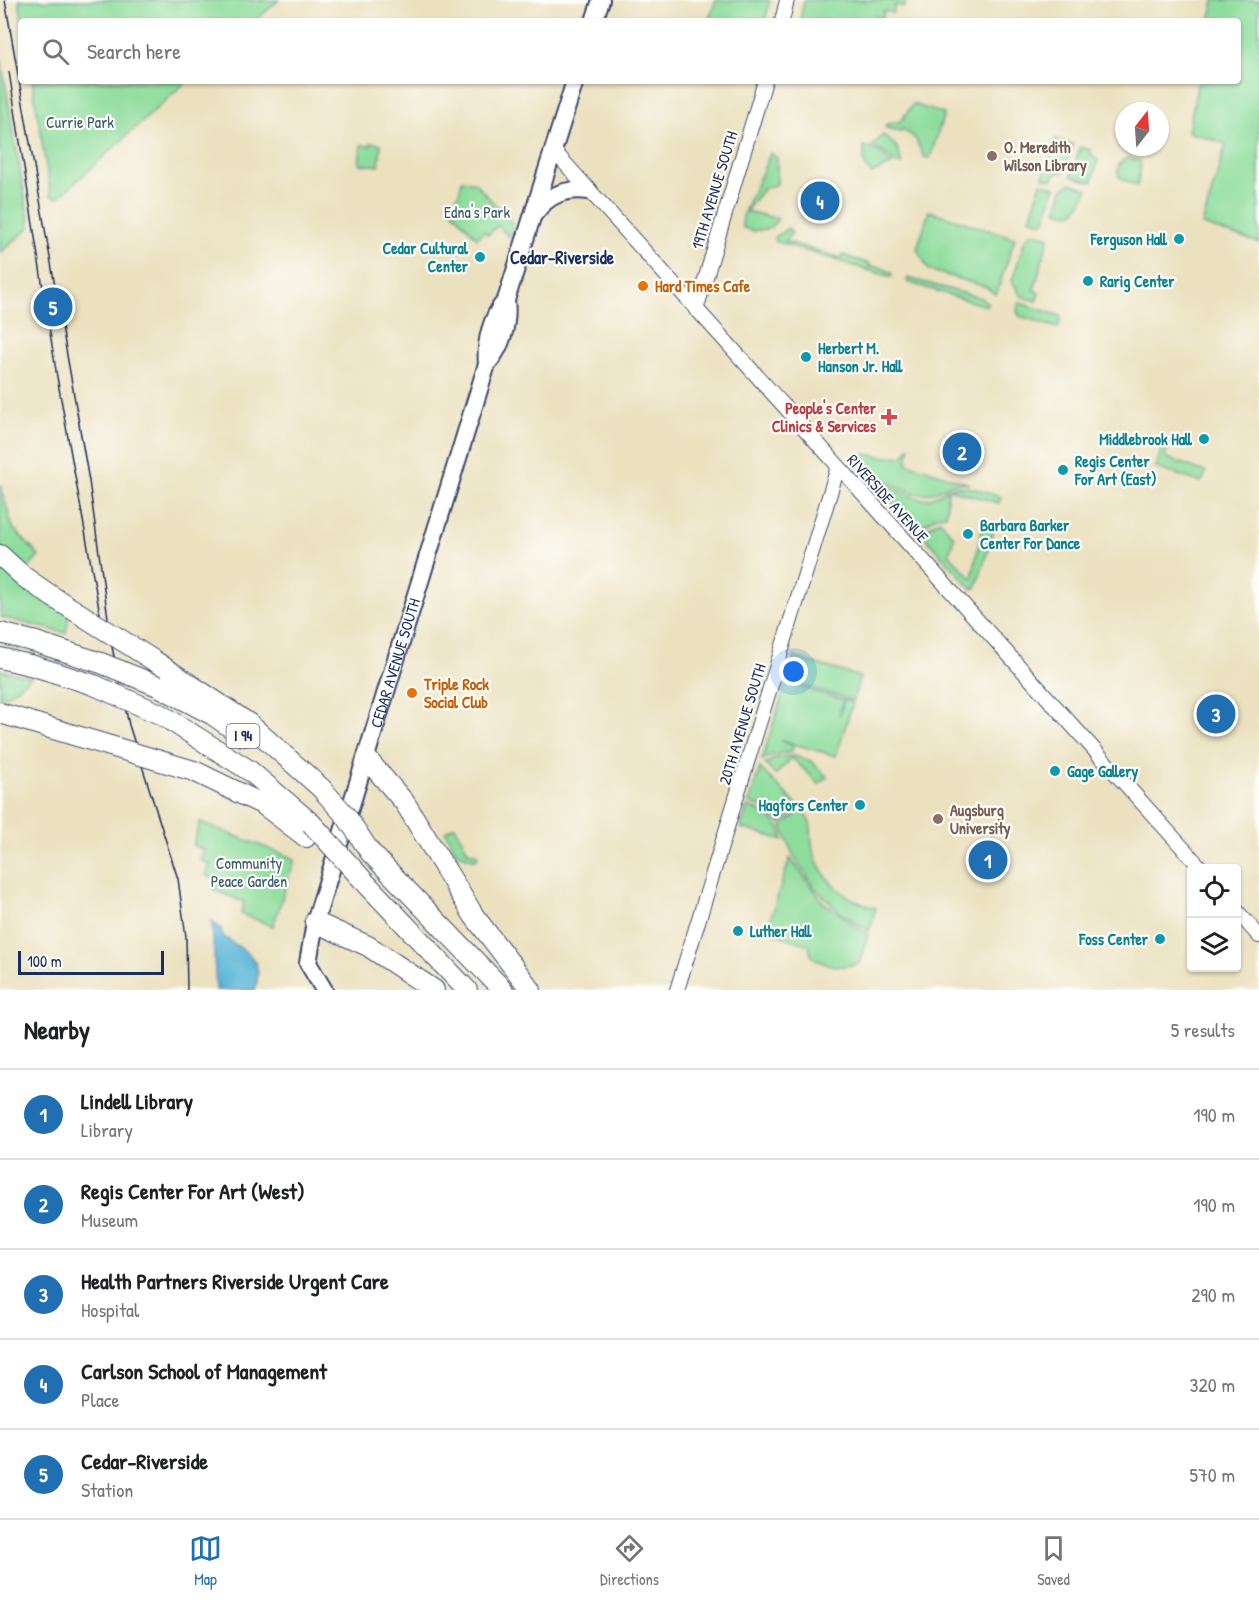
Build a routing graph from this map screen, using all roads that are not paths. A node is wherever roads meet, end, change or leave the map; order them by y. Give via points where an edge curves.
1 (601, 0) edge
2 (787, 0) edge
3 (595, 18) edge
4 (783, 18) edge
5 (574, 84) edge
6 (764, 84) edge
7 (553, 150) junction
8 (589, 191) junction
9 (533, 216) junction
10 (696, 310) junction
11 (838, 467) junction
12 (0, 555) edge
13 (0, 633) edge
14 (0, 658) edge
15 (0, 713) edge
16 (367, 759) junction
17 (320, 794) junction
18 (309, 830) junction
19 (1197, 864) edge
20 (1241, 916) edge
21 (315, 922) junction
22 (1259, 936) edge
23 (324, 990) edge
24 (434, 990) edge
25 (467, 990) edge
26 (503, 990) edge
27 (531, 990) edge
28 (677, 990) edge

1 - 3 main road
2 - 4 street
5 - 7 main road, CEDAR AVENUE SOUTH
6 - 10 street, 19TH AVENUE SOUTH
7 - 8 street, RIVERSIDE AVENUE
7 - 9 main road, CEDAR AVENUE SOUTH
8 - 9 main road via 574,189 552,196 544,200
8 - 10 street, RIVERSIDE AVENUE
9 - 16 main road, CEDAR AVENUE SOUTH via 506,300 496,312 485,349 487,364
10 - 11 street, RIVERSIDE AVENUE
11 - 19 street, RIVERSIDE AVENUE
11 - 28 street, 20TH AVENUE SOUTH
12 - 17 highway, bridge via 53,597 248,723
13 - 17 highway, I 94, bridge via 101,663 158,686 230,726
14 - 18 highway, I 94, bridge via 94,685 162,715 238,762
15 - 18 highway, bridge via 194,771
16 - 21 main road, CEDAR AVENUE SOUTH
16 - 27 highway via 405,803 474,916
17 - 26 highway, I 94, bridge via 370,852
18 - 25 highway, I 94, bridge via 362,879
20 - 22 street
21 - 23 main road, CEDAR AVENUE SOUTH via 309,963
21 - 24 highway via 368,946

